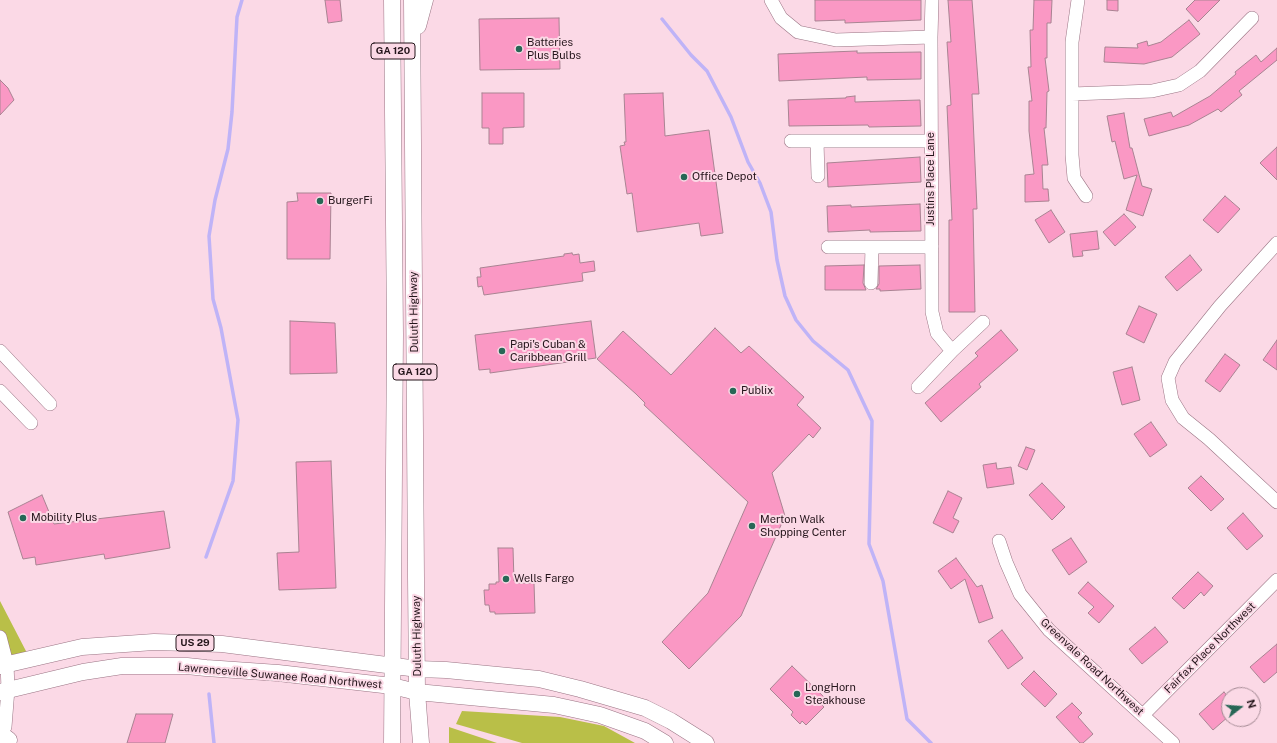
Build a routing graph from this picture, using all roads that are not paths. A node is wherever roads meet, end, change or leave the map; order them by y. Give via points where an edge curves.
1 (392, 0) edge
2 (412, 0) edge
3 (425, 0) edge
4 (771, 0) edge
5 (932, 0) edge
6 (1078, 0) edge
7 (1252, 18) dead end
8 (931, 37) junction
9 (412, 51) junction
10 (1072, 94) junction
11 (791, 141) dead end
12 (817, 141) junction
13 (931, 141) junction
14 (818, 176) dead end
15 (1086, 196) dead end
16 (1277, 243) edge
17 (828, 247) dead end
18 (872, 247) junction
19 (932, 247) junction
20 (871, 283) dead end
21 (983, 322) dead end
22 (0, 351) edge
23 (952, 351) junction
24 (918, 387) dead end
25 (0, 391) edge
26 (50, 404) dead end
27 (31, 423) dead end
28 (1277, 502) edge
29 (999, 541) dead end
30 (1277, 580) edge
31 (0, 638) edge
32 (4, 665) edge
33 (392, 666) junction
34 (418, 669) junction
35 (392, 686) junction
36 (4, 691) edge
37 (418, 692) junction
38 (0, 715) edge
39 (1143, 715) junction
40 (392, 743) edge
41 (421, 743) edge
42 (666, 743) edge
43 (706, 743) edge
44 (1173, 743) edge

1 - 33 main road, Duluth Highway / GA 120 via 395,334
2 - 9 main road, Duluth Highway / GA 120
3 - 9 main road
4 - 8 street via 781,18 798,32 836,40
5 - 8 street, Justins Place Lane
6 - 10 street via 1072,42
7 - 10 street via 1200,71 1179,85 1152,91
8 - 13 street, Justins Place Lane
9 - 34 main road, Duluth Highway / GA 120
10 - 15 street via 1074,178
11 - 12 street
12 - 13 street
12 - 14 street
13 - 19 street, Justins Place Lane
16 - 28 street via 1220,306 1175,362 1168,378 1172,400 1183,418
17 - 18 street
18 - 19 street
18 - 20 street
19 - 23 street, Justins Place Lane via 932,312 937,333
21 - 23 street
22 - 26 street
23 - 24 street
25 - 27 street
29 - 39 street, Greenvale Road Northwest via 1020,594 1050,630
30 - 39 street, Fairfax Place Northwest
31 - 32 street
32 - 33 main road, Lawrenceville Suwanee Road Northwest / US 29 via 82,648 154,642 222,644
32 - 36 street
33 - 34 main road, Lawrenceville Suwanee Road Northwest / US 29
33 - 35 main road, Duluth Highway / GA 120
34 - 37 main road, Duluth Highway / GA 120
34 - 43 main road, Lawrenceville Suwanee Road Northwest via 539,679 580,689 645,708
35 - 36 main road, Lawrenceville Suwanee Road Northwest / US 29 via 187,666 122,666
35 - 37 main road, Lawrenceville Suwanee Road Northwest
35 - 40 main road, Duluth Highway / GA 120
36 - 38 street via 5,727
37 - 41 main road, Duluth Highway / GA 120
37 - 42 main road, Lawrenceville Suwanee Road Northwest via 554,705 600,715 644,731
39 - 44 street, Greenvale Road Northwest

